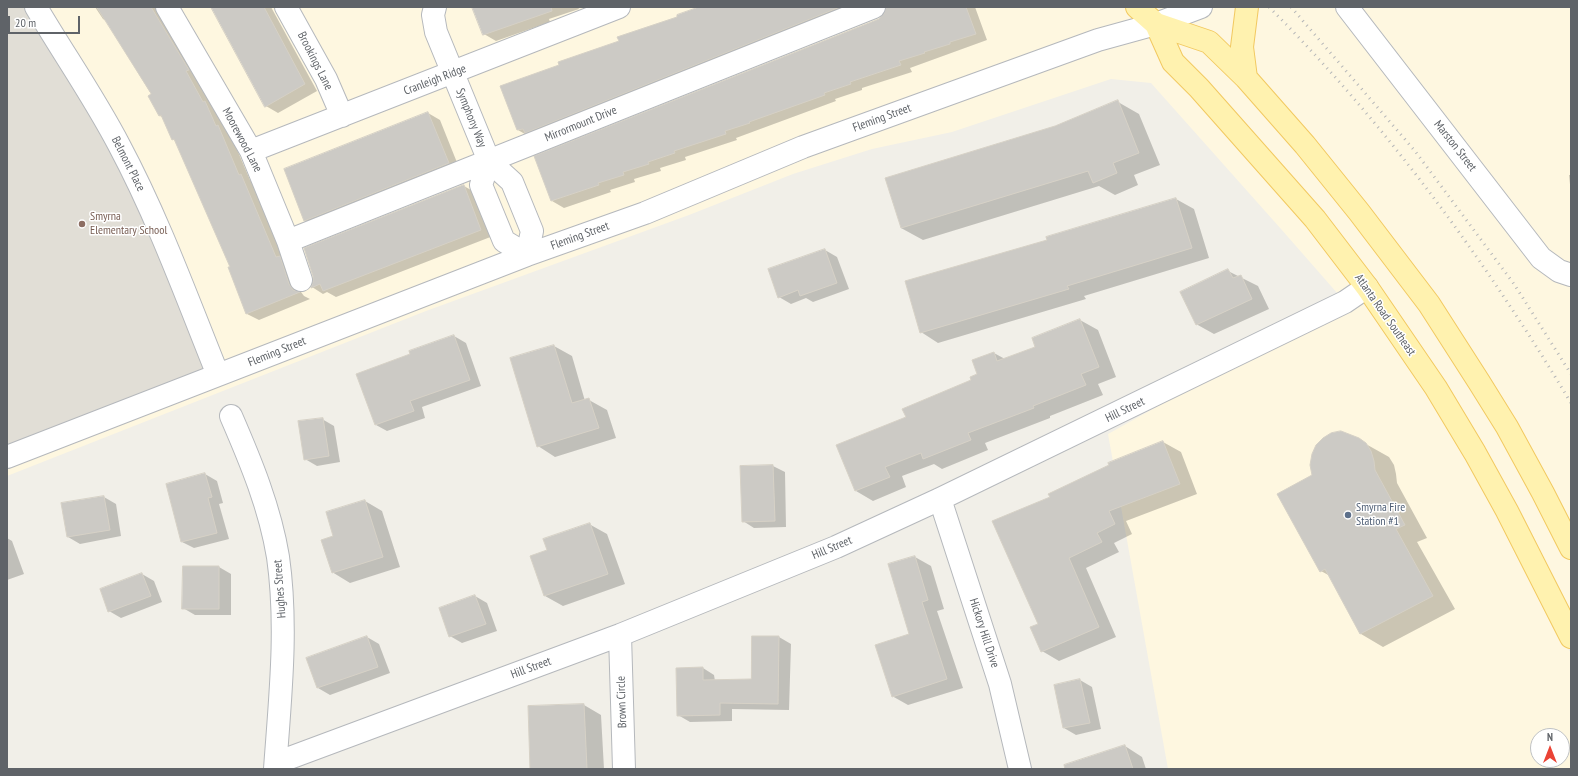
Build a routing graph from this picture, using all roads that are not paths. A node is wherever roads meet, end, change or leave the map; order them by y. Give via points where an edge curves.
1 (36, 7) edge
2 (167, 7) edge
3 (286, 7) edge
4 (435, 7) edge
5 (619, 7) edge
6 (874, 7) edge
7 (1137, 7) edge
8 (1201, 7) edge
9 (1247, 7) edge
10 (1347, 7) edge
11 (1156, 24) junction
12 (453, 73) junction
13 (1246, 78) junction
14 (342, 116) junction
15 (251, 151) junction
16 (489, 161) junction
17 (288, 241) junction
18 (527, 255) junction
19 (1571, 276) edge
20 (301, 280) dead end
21 (1367, 287) junction
22 (218, 375) junction
23 (232, 416) dead end
24 (7, 457) edge
25 (940, 499) junction
26 (1571, 548) edge
27 (620, 635) junction
28 (1571, 637) edge
29 (276, 766) edge
30 (624, 769) edge
31 (1020, 769) edge

1 - 22 street, Belmont Place via 119,144 169,253
2 - 15 street, Moorewood Lane
3 - 14 street, Brookings Lane via 326,79
4 - 12 street, Symphony Way via 433,15 436,32
5 - 12 street, Cranleigh Ridge
6 - 16 street, Mirrormount Drive
7 - 11 main road, Atlanta Road Southeast
8 - 11 street, Fleming Street
9 - 13 main road via 1242,47
10 - 19 street, Marston Street via 1541,258
11 - 13 main road, Atlanta Road Southeast via 1209,42
11 - 18 street, Fleming Street via 1098,40 826,138 645,213
11 - 21 main road, Atlanta Road Southeast via 1173,62 1315,219
12 - 14 street, Cranleigh Ridge
12 - 16 street, Symphony Way
13 - 26 main road, Atlanta Road Southeast via 1305,145 1429,304 1507,427
14 - 15 street, Cranleigh Ridge
15 - 17 street, Moorewood Lane
16 - 17 street, Mirrormount Drive
16 - 18 street, Symphony Way via 512,182 532,231
16 - 18 street, Symphony Way via 481,184 504,241
17 - 20 street, Moorewood Lane
18 - 22 street, Fleming Street
21 - 25 street, Hill Street via 1338,306
21 - 28 main road, Atlanta Road Southeast via 1436,388 1475,453
22 - 24 street, Fleming Street
23 - 29 street, Hughes Street via 260,487 278,557 283,643
25 - 27 street, Hill Street via 836,547
25 - 31 street, Hickory Hill Drive via 1000,684
27 - 29 street, Hill Street
27 - 30 street, Brown Circle

